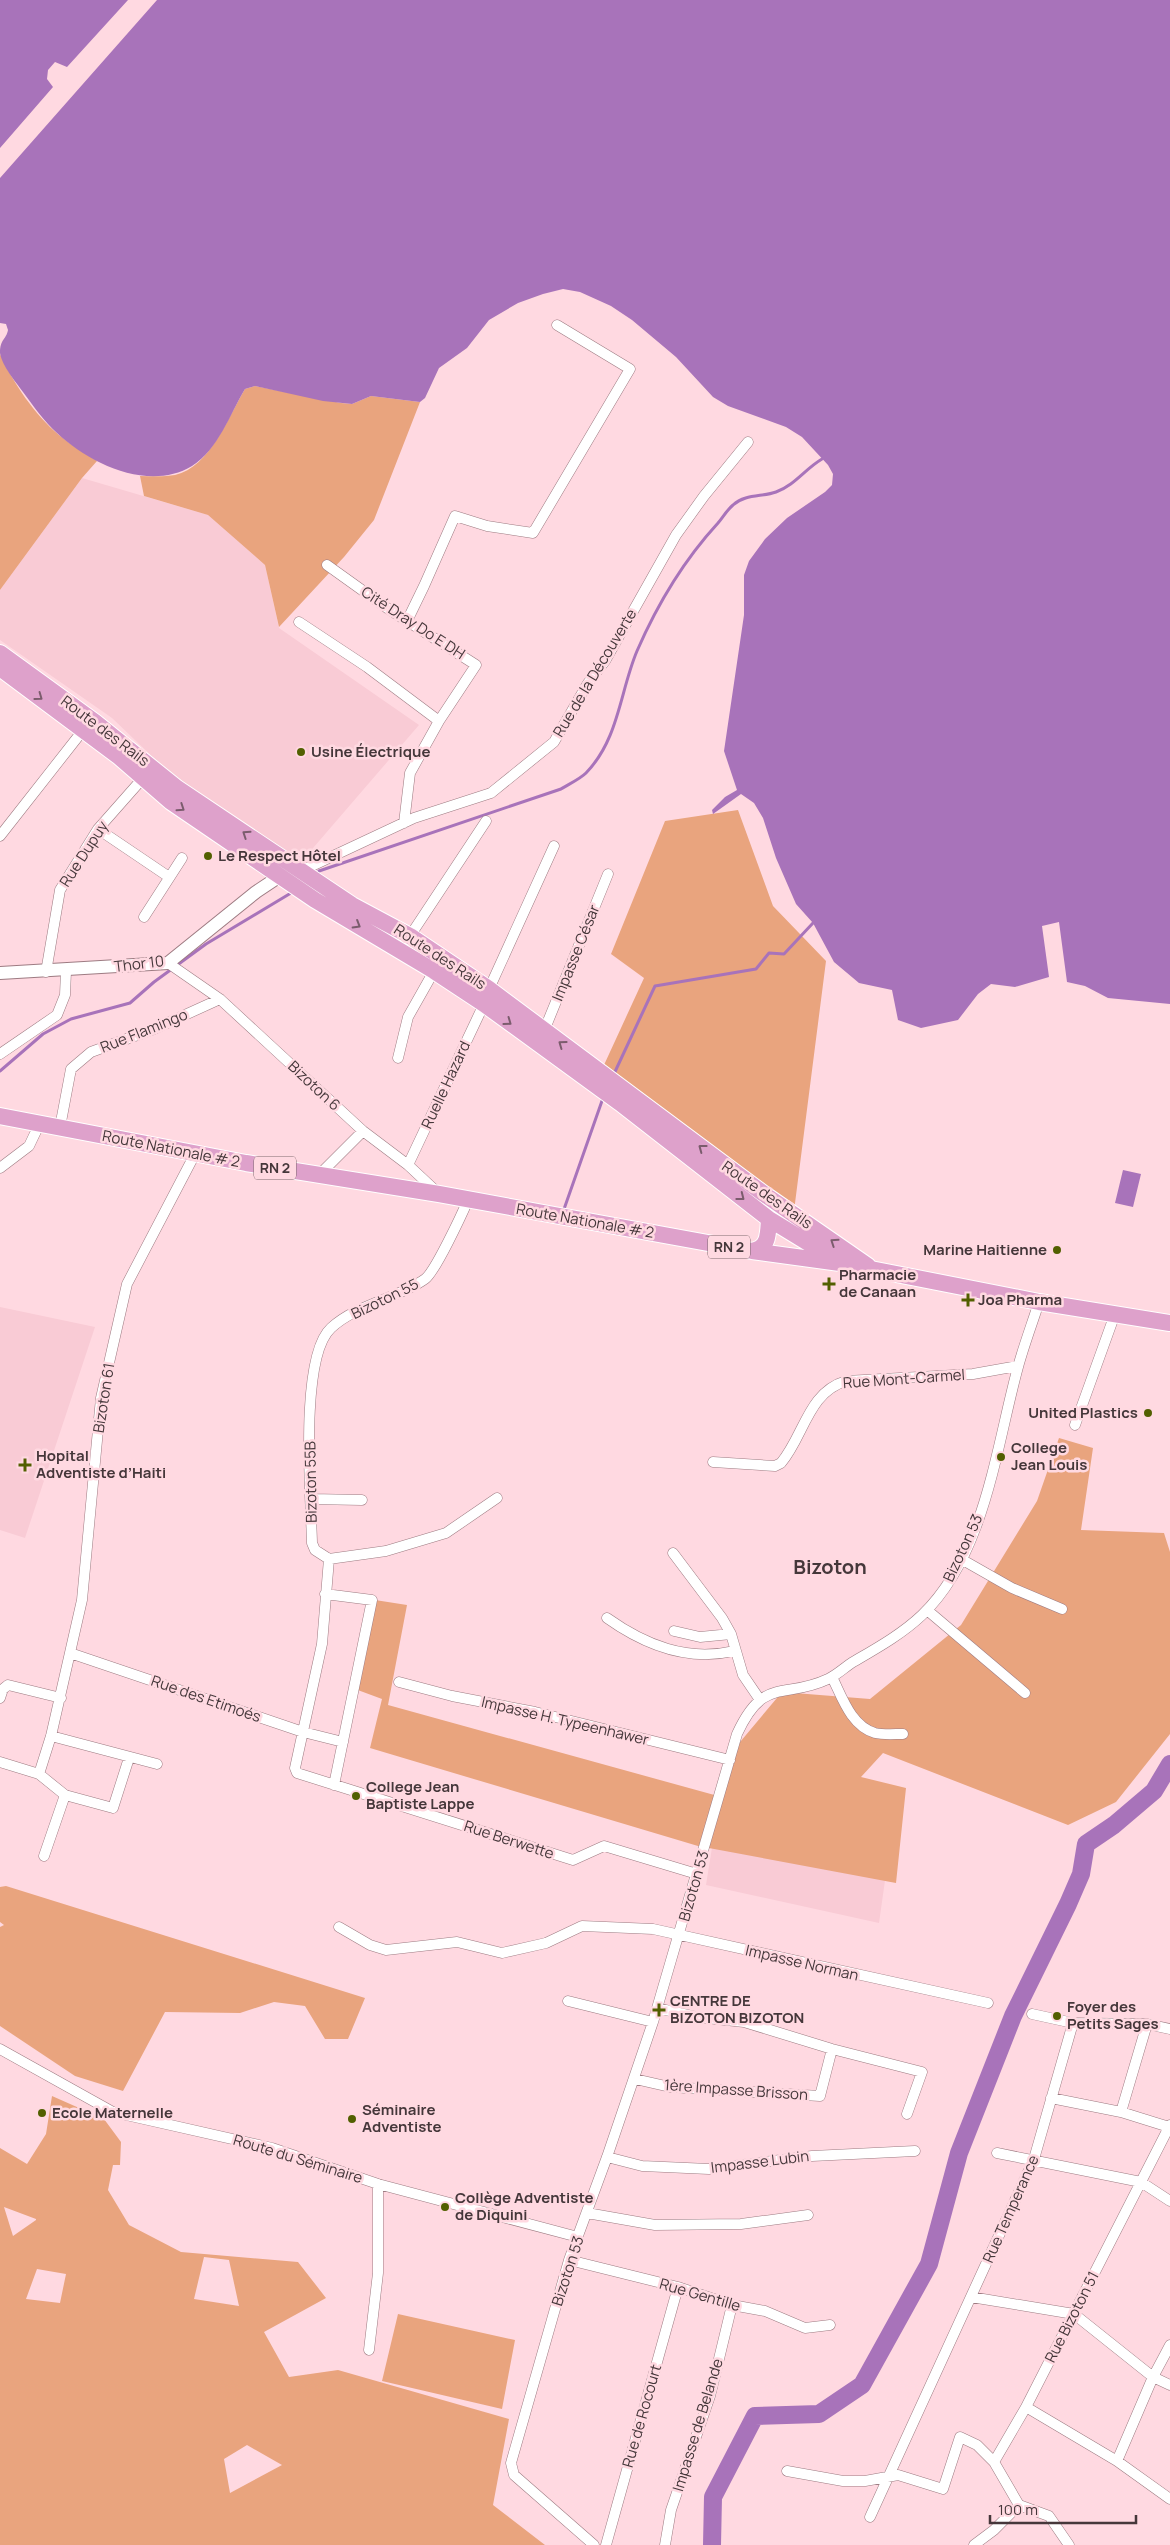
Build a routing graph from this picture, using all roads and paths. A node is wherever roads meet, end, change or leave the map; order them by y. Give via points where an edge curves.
1 (557, 325) dead end
2 (748, 442) dead end
3 (328, 565) dead end
4 (407, 620) junction
5 (299, 622) dead end
6 (0, 653) edge
7 (1, 672) edge
8 (439, 721) junction
9 (84, 729) junction
10 (143, 778) junction
11 (486, 821) dead end
12 (404, 823) junction
13 (98, 829) junction
14 (0, 836) edge
15 (554, 846) dead end
16 (182, 858) dead end
17 (301, 871) junction
18 (608, 874) dead end
19 (170, 877) junction
20 (284, 879) junction
21 (144, 917) dead end
22 (410, 936) junction
23 (168, 963) junction
24 (66, 971) junction
25 (434, 971) junction
26 (46, 972) junction
27 (0, 973) edge
28 (486, 997) junction
29 (220, 999) junction
30 (544, 1031) junction
31 (0, 1054) edge
32 (398, 1058) dead end
33 (598, 1079) junction
34 (623, 1097) junction
35 (0, 1116) edge
36 (39, 1125) junction
37 (60, 1127) junction
38 (363, 1131) junction
39 (195, 1154) junction
40 (408, 1165) junction
41 (0, 1168) edge
42 (319, 1175) junction
43 (439, 1194) junction
44 (468, 1200) junction
45 (769, 1219) junction
46 (752, 1251) junction
47 (840, 1263) junction
48 (874, 1270) junction
49 (1039, 1302) junction
50 (1115, 1314) junction
51 (1170, 1323) edge
52 (323, 1340) joint
53 (1018, 1366) junction
54 (1075, 1425) dead end
55 (713, 1462) dead end
56 (497, 1498) dead end
57 (311, 1499) junction
58 (362, 1500) dead end
59 (673, 1553) dead end
60 (329, 1559) junction
61 (961, 1559) junction
62 (324, 1594) junction
63 (927, 1610) junction
64 (1062, 1610) dead end
65 (607, 1618) dead end
66 (674, 1631) dead end
67 (731, 1634) junction
68 (734, 1651) junction
69 (70, 1653) junction
70 (832, 1677) junction
71 (399, 1682) dead end
72 (1024, 1693) dead end
73 (0, 1698) edge
74 (60, 1698) junction
75 (760, 1700) junction
76 (304, 1732) junction
77 (903, 1734) dead end
78 (51, 1736) junction
79 (343, 1742) junction
80 (129, 1758) junction
81 (730, 1760) junction
82 (0, 1762) edge
83 (157, 1764) dead end
84 (39, 1774) junction
85 (334, 1785) junction
86 (65, 1796) junction
87 (44, 1856) dead end
88 (697, 1874) junction
89 (339, 1927) dead end
90 (680, 1936) junction
91 (568, 2001) dead end
92 (988, 2003) dead end
93 (657, 2008) junction
94 (1032, 2014) dead end
95 (653, 2022) junction
96 (1073, 2023) junction
97 (1146, 2024) junction
98 (1170, 2029) edge
99 (0, 2049) edge
100 (832, 2049) junction
101 (635, 2079) junction
102 (1051, 2098) junction
103 (1121, 2112) junction
104 (907, 2114) dead end
105 (1170, 2126) edge
106 (915, 2151) dead end
107 (997, 2153) dead end
108 (607, 2157) junction
109 (1034, 2159) junction
110 (1141, 2182) junction
111 (378, 2184) junction
112 (1170, 2202) edge
113 (587, 2213) junction
114 (808, 2215) dead end
115 (578, 2237) junction
116 (569, 2260) junction
117 (678, 2288) junction
118 (971, 2297) junction
119 (732, 2305) junction
120 (1074, 2314) junction
121 (830, 2324) dead end
122 (1170, 2345) edge
123 (369, 2350) dead end
124 (1153, 2377) junction
125 (1170, 2385) edge
126 (1026, 2407) junction
127 (1117, 2461) junction
128 (994, 2462) junction
129 (787, 2471) dead end
130 (888, 2476) junction
131 (1170, 2499) edge
132 (1019, 2505) junction
133 (870, 2517) dead end
134 (594, 2545) edge
135 (606, 2545) edge
136 (665, 2545) edge
137 (974, 2545) edge
138 (1069, 2545) edge

1 - 4 street via 630,369 532,532 486,526 455,516
2 - 12 street, Rue de la Découverte via 676,535 554,742 492,793
3 - 4 street, Cité Dray Do E DH
4 - 8 street, Cité Dray Do E DH via 476,665
5 - 8 street via 367,667
17 -> 6 main road, Route des Rails via 177,788 95,722
7 -> 9 main road, Route des Rails
8 - 12 street, Cité Dray Do E DH via 410,773
9 - 10 main road, Route des Rails
9 - 14 street
10 - 13 street, Rue Dupuy
10 -> 20 main road, Route des Rails via 170,802
11 - 22 street
12 - 17 street, Rue de la Découverte
13 - 19 street
13 - 26 street, Rue Dupuy via 57,895
15 - 28 street, Ruelle Hazard
16 - 19 street
17 - 22 main road, Route des Rails via 352,905
18 - 30 street, Impasse César
19 - 21 street
20 - 23 street, Thor 10 via 256,892
20 -> 25 main road, Route des Rails
22 - 28 main road, Route des Rails
23 - 24 street, Thor 10
23 - 29 street, Bizoton 6
24 - 26 street, Thor 10
24 - 31 street via 65,996 57,1015
25 - 28 main road, Route des Rails
25 - 32 street via 408,1017
26 - 27 street, Thor 10
28 - 30 main road, Route des Rails
28 -> 33 main road, Route des Rails
28 - 40 street, Ruelle Hazard
29 - 37 street, Rue Flamingo via 91,1052 71,1069
29 - 38 street, Bizoton 6
33 -> 30 main road, Route des Rails
33 - 34 main road, Route des Rails
34 -> 45 main road, Route des Rails
48 -> 34 main road, Route des Rails
35 - 36 main road, Route Nationale # 2 / RN 2
36 - 37 main road, Route Nationale # 2 / RN 2
36 - 41 street via 29,1146
37 - 39 main road, Route Nationale # 2 / RN 2
38 - 40 street, Bizoton 6
38 - 42 street
39 - 42 main road, Route Nationale # 2 / RN 2
39 - 69 street, Bizoton 61 via 127,1284 102,1398 82,1600
40 - 43 street, Bizoton 6
42 - 43 main road, Route Nationale # 2 / RN 2
43 - 44 main road, Route Nationale # 2 / RN 2
44 - 46 main road, Route Nationale # 2 / RN 2
44 - 52 street, Bizoton 55 via 427,1278 363,1308 330,1328
45 - 46 main road via 765,1245
45 - 47 main road, Route des Rails
46 - 47 main road, Route Nationale # 2 / RN 2
47 - 48 main road, Route Nationale # 2 / RN 2
48 - 49 main road, Route Nationale # 2 / RN 2
49 - 50 main road, Route Nationale # 2 / RN 2
49 - 53 street, Bizoton 53
50 - 51 main road, Route Nationale # 2 / RN 2
50 - 54 street
52 - 57 street, Bizoton 55B via 316,1357 310,1398
53 - 55 street, Rue Mont-Carmel via 973,1374 834,1384 822,1393 781,1463 775,1466
53 - 61 street, Bizoton 53 via 988,1487
56 - 60 street via 446,1533 386,1551
57 - 58 street
57 - 60 street, Bizoton 55B via 313,1548
59 - 67 street
60 - 62 street, Rue Berwette
61 - 63 street, Bizoton 53 via 950,1582
61 - 64 street via 1012,1588
62 - 76 street, Rue Berwette via 322,1644
62 - 79 street via 372,1600
63 - 70 street, Bizoton 53 via 898,1635
63 - 72 street
65 - 68 street via 629,1633 682,1654
66 - 67 street via 700,1636
67 - 68 street
68 - 75 street via 749,1687
69 - 74 street, Bizoton 61
69 - 76 street, Rue des Etimoés
70 - 75 street, Bizoton 53 via 774,1691
70 - 77 street via 862,1727 876,1733
71 - 81 street, Impasse H. Typeenhawer
73 - 74 street via 3,1688 8,1685
74 - 78 street, Bizoton 61
75 - 81 street, Bizoton 53 via 744,1719
76 - 79 street, Rue des Etimoés
76 - 85 street, Rue Berwette via 296,1770
78 - 80 street
78 - 84 street, Bizoton 61
79 - 85 street
80 - 83 street
80 - 86 street via 113,1808
81 - 88 street, Bizoton 53
82 - 84 street
84 - 86 street
85 - 88 street, Rue Berwette via 573,1860 604,1846
86 - 87 street
88 - 90 street, Bizoton 53
89 - 90 street, Impasse Norman via 370,1945 386,1950 457,1942 502,1953 546,1943 582,1926 653,1929
90 - 92 street, Impasse Norman
90 - 93 street, Bizoton 53
91 - 95 street
93 - 95 street, Bizoton 53
93 - 100 street via 744,2022
94 - 96 street
95 - 101 street, Bizoton 53
96 - 97 street
96 - 102 street, Rue Temperance
97 - 98 street
97 - 103 street
99 - 111 street, Route du Séminaire via 113,2112 272,2148
100 - 101 street, 1ère Impasse Brisson via 820,2096 670,2087
100 - 104 street via 922,2072
101 - 108 street, Bizoton 53
102 - 103 street
102 - 109 street, Rue Temperance
103 - 105 street
105 - 110 street, Rue Bizoton 51
106 - 108 street, Impasse Lubin via 812,2156 709,2169 642,2166
107 - 109 street
108 - 113 street, Bizoton 53
109 - 110 street
109 - 118 street, Rue Temperance
110 - 112 street
110 - 120 street, Rue Bizoton 51
111 - 115 street, Route du Séminaire
111 - 123 street via 378,2273
113 - 114 street via 655,2225 741,2224
113 - 115 street, Bizoton 53
115 - 116 street, Bizoton 53
116 - 117 street, Rue Gentille
116 - 134 street, Bizoton 53 via 511,2463 514,2475
117 - 119 street, Rue Gentille
117 - 135 street, Rue de Rocourt
118 - 120 street
118 - 130 street, Rue Temperance
119 - 121 street, Rue Gentille via 765,2311 805,2328
119 - 136 street, Impasse de Belande via 710,2396 671,2510
120 - 124 street
120 - 126 street, Rue Bizoton 51
122 - 124 street
124 - 125 street
124 - 127 street
126 - 127 street
126 - 128 street, Rue Bizoton 51
127 - 131 street
128 - 130 street via 977,2445 960,2436 943,2489 898,2475
128 - 132 street
129 - 130 street via 843,2481
130 - 133 street, Rue Temperance
132 - 137 street
132 - 138 street via 1048,2516

